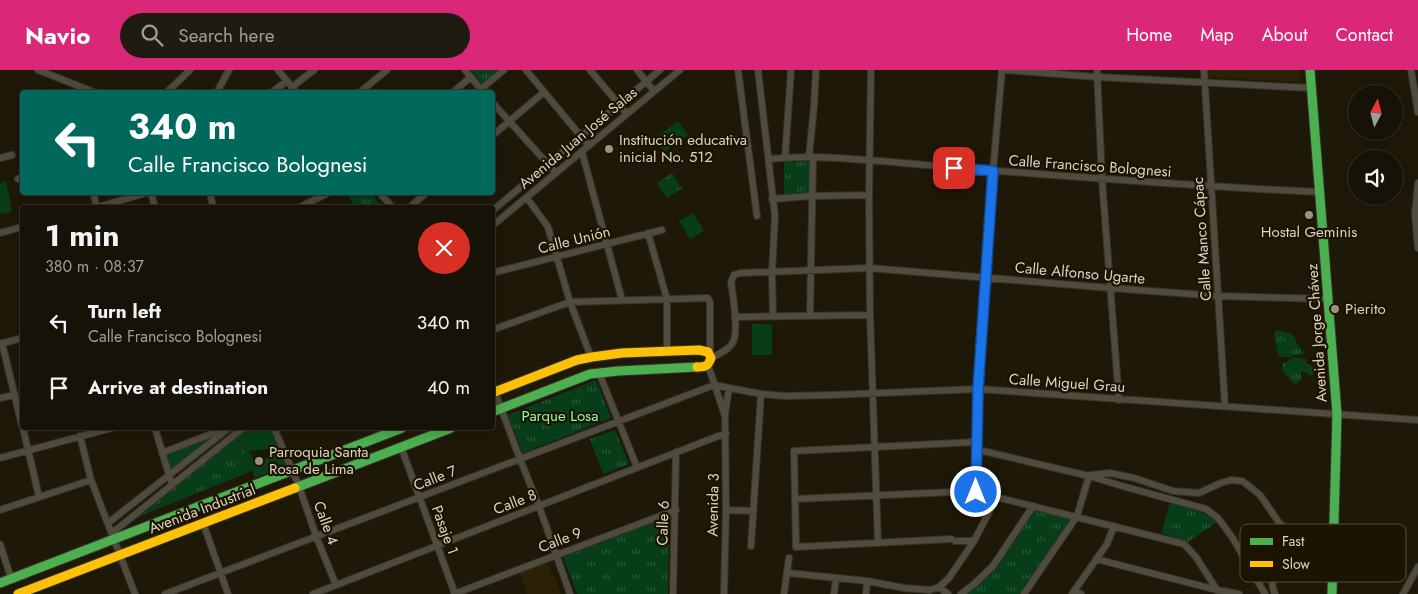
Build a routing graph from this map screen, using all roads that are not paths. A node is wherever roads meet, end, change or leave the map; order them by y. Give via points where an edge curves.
1 (38, 70) edge
2 (190, 70) edge
3 (230, 70) edge
4 (278, 70) edge
5 (314, 70) edge
6 (387, 70) edge
7 (465, 70) edge
8 (504, 70) edge
9 (526, 70) edge
10 (590, 70) edge
11 (637, 70) edge
12 (660, 70) edge
13 (680, 70) edge
14 (738, 70) edge
15 (758, 70) edge
16 (791, 70) edge
17 (816, 70) edge
18 (871, 70) edge
19 (1002, 70) edge
20 (1007, 70) edge
21 (1097, 70) edge
22 (1204, 70) edge
23 (1310, 70) edge
24 (1411, 70) edge
25 (471, 77) junction
26 (1097, 78) junction
27 (287, 81) junction
28 (646, 82) junction
29 (1205, 82) junction
30 (1311, 88) junction
31 (89, 90) edge
32 (169, 90) edge
33 (218, 90) edge
34 (275, 90) edge
35 (294, 90) edge
36 (362, 90) edge
37 (455, 90) edge
38 (481, 90) edge
39 (483, 90) edge
40 (544, 92) junction
41 (654, 92) junction
42 (619, 105) junction
43 (495, 106) edge
44 (1418, 112) edge
45 (627, 114) junction
46 (509, 122) junction
47 (495, 134) edge
48 (581, 136) junction
49 (589, 146) junction
50 (582, 152) junction
51 (12, 155) dead end
52 (811, 157) junction
53 (0, 158) edge
54 (785, 158) junction
55 (769, 159) junction
56 (871, 160) junction
57 (548, 165) junction
58 (993, 171) junction
59 (556, 173) junction
60 (1102, 180) junction
61 (1418, 183) edge
62 (1211, 187) junction
63 (1320, 192) junction
64 (139, 195) edge
65 (324, 195) edge
66 (382, 195) edge
67 (424, 195) edge
68 (869, 195) junction
69 (812, 196) junction
70 (527, 198) junction
71 (772, 199) junction
72 (103, 205) edge
73 (304, 205) edge
74 (391, 205) edge
75 (412, 205) edge
76 (495, 209) edge
77 (757, 216) dead end
78 (495, 224) edge
79 (20, 228) edge
80 (662, 230) dead end
81 (648, 233) junction
82 (0, 234) edge
83 (607, 244) junction
84 (1418, 248) edge
85 (557, 257) junction
86 (869, 268) junction
87 (811, 270) junction
88 (495, 272) edge
89 (772, 272) junction
90 (986, 278) junction
91 (1110, 288) junction
92 (1218, 296) junction
93 (667, 299) junction
94 (1328, 299) junction
95 (622, 300) junction
96 (570, 302) junction
97 (870, 314) junction
98 (810, 315) junction
99 (773, 316) junction
100 (735, 317) junction
101 (495, 329) edge
102 (20, 338) edge
103 (1, 343) edge
104 (666, 351) junction
105 (591, 357) junction
106 (710, 359) junction
107 (599, 373) junction
108 (714, 385) junction
109 (495, 388) edge
110 (729, 388) junction
111 (978, 389) junction
112 (495, 393) edge
113 (872, 393) junction
114 (761, 394) junction
115 (0, 398) edge
116 (18, 398) edge
117 (1120, 400) junction
118 (1225, 406) junction
119 (502, 408) junction
120 (495, 411) edge
121 (1336, 414) junction
122 (725, 416) junction
123 (1418, 420) edge
124 (618, 421) junction
125 (24, 430) edge
126 (104, 430) edge
127 (156, 430) edge
128 (223, 430) edge
129 (225, 430) edge
130 (241, 430) edge
131 (275, 430) edge
132 (390, 430) edge
133 (446, 430) edge
134 (726, 433) junction
135 (80, 436) junction
136 (976, 442) junction
137 (401, 447) junction
138 (874, 447) junction
139 (28, 450) junction
140 (983, 451) dead end
141 (676, 452) junction
142 (162, 453) junction
143 (0, 458) edge
144 (520, 459) junction
145 (638, 467) junction
146 (292, 470) junction
147 (169, 475) junction
148 (1089, 476) junction
149 (91, 480) junction
150 (172, 485) junction
151 (299, 486) junction
152 (978, 492) junction
153 (876, 496) junction
154 (997, 496) junction
155 (39, 497) junction
156 (420, 497) junction
157 (795, 499) junction
158 (539, 506) junction
159 (1034, 506) junction
160 (0, 510) edge
161 (676, 510) junction
162 (726, 510) junction
163 (753, 511) junction
164 (1077, 516) junction
165 (108, 523) junction
166 (203, 523) junction
167 (1281, 524) edge
168 (1333, 524) edge
169 (1114, 526) junction
170 (113, 536) junction
171 (316, 536) junction
172 (974, 541) junction
173 (878, 543) junction
174 (0, 544) edge
175 (438, 545) junction
176 (751, 546) dead end
177 (1240, 551) edge
178 (120, 555) junction
179 (556, 555) junction
180 (789, 558) dead end
181 (1096, 559) junction
182 (1418, 567) edge
183 (221, 573) junction
184 (788, 573) junction
185 (1209, 576) junction
186 (11, 578) junction
187 (836, 578) junction
188 (867, 581) junction
189 (1258, 582) edge
190 (0, 583) edge
191 (336, 585) junction
192 (1200, 586) junction
193 (939, 587) junction
194 (1217, 590) junction
195 (1072, 593) edge
196 (18, 594) edge
197 (135, 594) edge
198 (165, 594) edge
199 (228, 594) edge
200 (313, 594) edge
201 (456, 594) edge
202 (570, 594) edge
203 (673, 594) edge
204 (724, 594) edge
205 (784, 594) edge
206 (834, 594) edge
207 (866, 594) edge
208 (948, 594) edge
209 (961, 594) edge
210 (1024, 594) edge
211 (1081, 594) edge
212 (1239, 594) edge
213 (1265, 594) edge
214 (1403, 594) edge

1 - 31 street
2 - 32 street
3 - 33 street
4 - 27 street
5 - 35 street
6 - 36 street
7 - 25 street
8 - 39 street
9 - 40 street
10 - 42 street
11 - 28 street
12 - 28 street, Avenida Juan José Salas
13 - 41 street, Avenida Juan José Salas
14 - 77 street
15 - 55 street
16 - 54 street
17 - 52 street
18 - 56 street
19 - 58 street
20 - 26 street
21 - 26 street
22 - 29 street, Calle Manco Cápac
23 - 30 street, Avenida Jorge Chávez
24 - 44 street
25 - 37 street
25 - 38 street
26 - 29 street
26 - 60 street
27 - 34 street
27 - 35 street
28 - 41 street
28 - 42 street, Avenida Juan José Salas
29 - 30 street
29 - 62 street, Calle Manco Cápac
30 - 63 street, Avenida Jorge Chávez
40 - 46 street
40 - 48 street
41 - 45 street, Avenida Juan José Salas
42 - 45 street
42 - 48 street, Avenida Juan José Salas
43 - 46 street
45 - 49 street, Avenida Juan José Salas
46 - 47 street
46 - 57 street
48 - 49 street
48 - 57 street, Avenida Juan José Salas
49 - 50 street, Avenida Juan José Salas
50 - 59 street, Avenida Juan José Salas
50 - 83 street
51 - 53 street
52 - 54 street, Calle Francisco Bolognesi
52 - 56 street, Calle Francisco Bolognesi
52 - 69 street
54 - 55 street, Calle Francisco Bolognesi
55 - 71 street
56 - 58 street, Calle Francisco Bolognesi
56 - 68 street
57 - 59 street
57 - 76 street, Avenida Juan José Salas
58 - 60 street, Calle Francisco Bolognesi
58 - 90 street
59 - 70 street, Avenida Juan José Salas
60 - 62 street, Calle Francisco Bolognesi
60 - 91 street
61 - 84 street via 1415,214
62 - 63 street, Calle Francisco Bolognesi
62 - 92 street, Calle Manco Cápac
63 - 94 street, Avenida Jorge Chávez
64 - 72 street
65 - 73 street
66 - 74 street
67 - 75 street
68 - 69 street
68 - 86 street
69 - 71 street
69 - 87 street
70 - 78 street, Avenida Juan José Salas
70 - 85 street via 548,227
71 - 89 street
79 - 82 street
80 - 81 street, Calle Unión
81 - 83 street, Calle Unión
81 - 93 street
83 - 85 street, Calle Unión
83 - 95 street
85 - 88 street, Calle Unión
85 - 96 street
86 - 87 street, Calle Alfonso Ugarte
86 - 90 street, Calle Alfonso Ugarte
86 - 97 street
87 - 89 street, Calle Alfonso Ugarte
87 - 98 street
89 - 99 street
89 - 100 street, Calle Alfonso Ugarte via 734,275 731,282
90 - 91 street, Calle Alfonso Ugarte
90 - 111 street
91 - 92 street, Calle Alfonso Ugarte
91 - 117 street
92 - 94 street, Calle Alfonso Ugarte
92 - 118 street, Calle Manco Cápac
93 - 95 street
93 - 104 street
93 - 106 street, Avenida 3 via 708,298
94 - 121 street, Avenida Jorge Chávez
95 - 96 street
96 - 101 street
96 - 105 street
97 - 98 street
97 - 113 street
98 - 99 street
99 - 100 street
100 - 106 street via 734,342
102 - 103 street
103 - 116 street
104 - 105 street
104 - 106 street via 704,350
105 - 109 street
106 - 107 street via 705,368
106 - 108 street, Avenida 3
107 - 119 street
107 - 124 street
108 - 110 street, Calle Miguel Grau
108 - 122 street, Avenida 3
108 - 124 street, Calle 7
110 - 114 street, Calle Miguel Grau
110 - 122 street, Avenida 3
111 - 113 street, Calle Miguel Grau
111 - 117 street, Calle Miguel Grau
111 - 136 street
112 - 119 street
113 - 114 street, Calle Miguel Grau
113 - 138 street
114 - 163 street
115 - 116 street
117 - 118 street, Calle Miguel Grau
118 - 121 street, Calle Miguel Grau
119 - 120 street
119 - 144 street
121 - 123 street, Calle Miguel Grau
121 - 168 street, Avenida Jorge Chávez
122 - 134 street, Avenida 3
124 - 144 street, Calle 7
124 - 145 street
125 - 139 street
126 - 135 street
127 - 142 street
128 - 142 street
129 - 147 street
130 - 150 street
131 - 146 street, Calle 4
132 - 146 street, Avenida Industrial
133 - 137 street, Avenida Industrial
134 - 141 street, Calle 8
134 - 162 street, Avenida 3
135 - 139 street
135 - 149 street
136 - 138 street
136 - 152 street
137 - 151 street, Avenida Industrial
137 - 156 street, Pasaje 1
138 - 153 street
138 - 157 street via 794,451
139 - 143 street
139 - 155 street
140 - 148 street
141 - 145 street, Calle 8
141 - 161 street, Calle 6
142 - 147 street
144 - 156 street, Calle 7
144 - 158 street
145 - 158 street, Calle 8
146 - 151 street, Calle 4
146 - 170 street, Avenida Industrial
147 - 150 street
147 - 165 street
148 - 164 street
148 - 167 street via 1110,473 1173,491 1199,493 1220,482 1242,481 1260,495
148 - 177 street via 1206,509 1218,518
149 - 155 street
149 - 165 street
150 - 170 street
151 - 166 street, Avenida Industrial
151 - 171 street, Calle 4
152 - 153 street
152 - 154 street
153 - 157 street
153 - 173 street
154 - 159 street
154 - 172 street
155 - 160 street
156 - 171 street, Calle 7
156 - 175 street, Pasaje 1
157 - 173 street via 796,547
158 - 175 street, Calle 8
158 - 179 street
159 - 164 street
159 - 209 street via 993,566
161 - 179 street, Calle 9
161 - 203 street, Calle 6
162 - 163 street
162 - 204 street, Avenida 3
163 - 176 street
164 - 169 street
164 - 210 street
165 - 170 street
166 - 178 street, Avenida Industrial
166 - 183 street
169 - 181 street
169 - 185 street via 1184,544
170 - 178 street
170 - 186 street, Avenida Industrial
171 - 183 street, Calle 7
171 - 191 street, Calle 4
172 - 173 street
172 - 193 street via 949,578
174 - 186 street
175 - 191 street, Calle 8
175 - 201 street, Pasaje 1
178 - 196 street, Avenida Industrial
178 - 197 street
179 - 201 street, Calle 9
179 - 202 street
180 - 184 street
181 - 192 street
181 - 195 street
182 - 214 street
183 - 198 street, Calle 7
183 - 199 street
184 - 187 street
184 - 205 street
185 - 192 street
185 - 194 street
186 - 190 street, Avenida Industrial
187 - 188 street
187 - 206 street
188 - 193 street via 904,588 930,590
188 - 207 street
189 - 213 street
191 - 200 street, Calle 8
192 - 194 street
193 - 208 street
194 - 212 street
195 - 211 street

